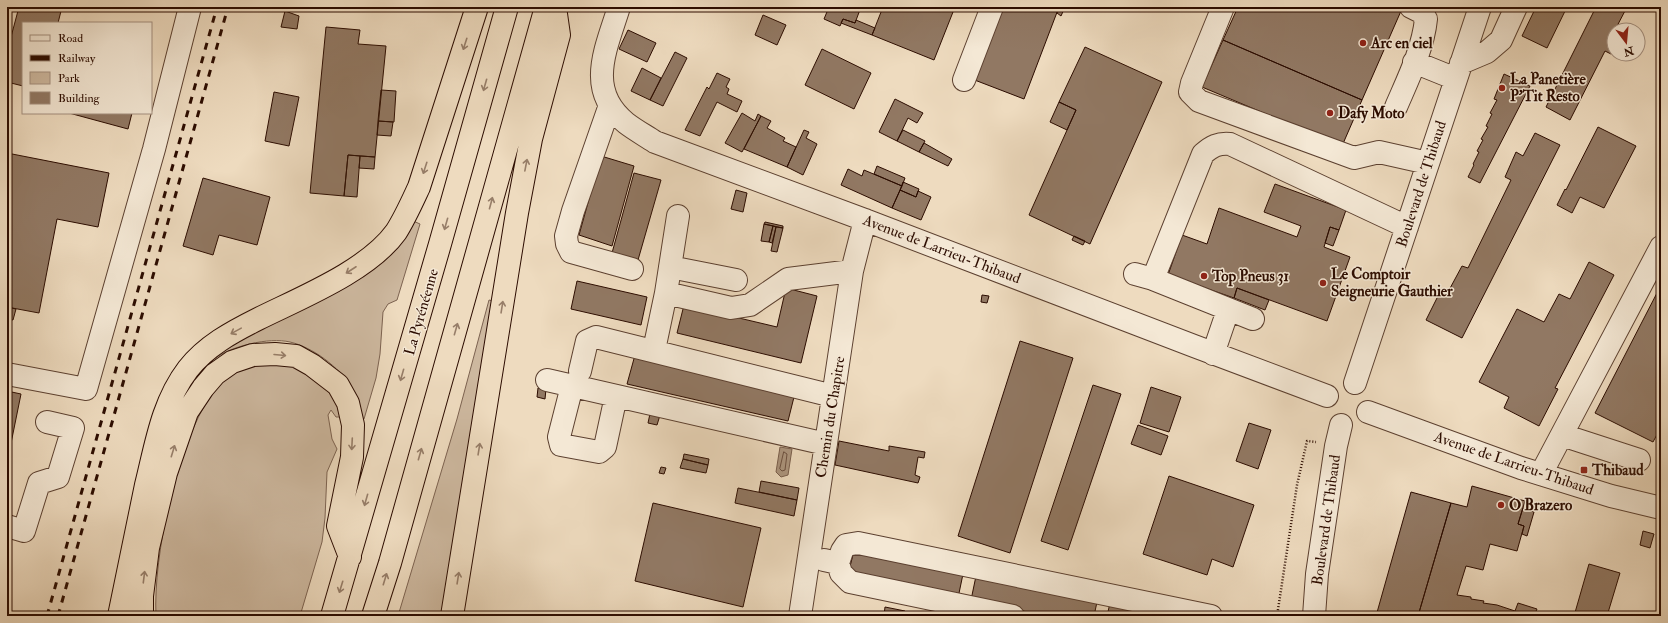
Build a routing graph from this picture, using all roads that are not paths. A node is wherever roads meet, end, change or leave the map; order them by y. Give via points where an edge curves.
1 (190, 7) edge
2 (477, 7) edge
3 (507, 7) edge
4 (546, 7) edge
5 (555, 7) edge
6 (619, 7) edge
7 (992, 7) edge
8 (1223, 7) edge
9 (1410, 7) edge
10 (1480, 7) edge
11 (1516, 7) edge
12 (1414, 62) junction
13 (1458, 71) junction
14 (964, 80) dead end
15 (610, 105) junction
16 (1396, 107) dead end
17 (1428, 163) junction
18 (678, 216) dead end
19 (865, 220) junction
20 (1407, 226) junction
21 (1660, 252) edge
22 (670, 267) junction
23 (632, 269) dead end
24 (852, 271) junction
25 (736, 280) dead end
26 (666, 293) junction
27 (1228, 310) junction
28 (1253, 319) dead end
29 (654, 350) junction
30 (1213, 354) junction
31 (7, 374) edge
32 (576, 378) junction
33 (546, 380) dead end
34 (1355, 383) junction
35 (616, 396) junction
36 (833, 396) junction
37 (1327, 396) junction
38 (1368, 412) junction
39 (47, 422) dead end
40 (1341, 425) junction
41 (1562, 435) junction
42 (826, 444) junction
43 (1639, 460) dead end
44 (1541, 474) junction
45 (1661, 508) edge
46 (7, 526) edge
47 (350, 557) junction
48 (809, 557) junction
49 (838, 563) junction
50 (119, 616) edge
51 (142, 616) edge
52 (332, 616) edge
53 (373, 616) edge
54 (452, 616) edge
55 (800, 616) edge
56 (1013, 616) edge
57 (1211, 616) edge
58 (1314, 616) edge

1 - 31 street via 154,149 86,389
2 -> 50 highway via 419,187 395,233 379,250 334,282 220,339 203,352 176,386 167,405 157,439
3 -> 47 highway, La Pyrénéenne
53 -> 4 highway
54 -> 5 highway via 517,213 531,139 559,35
6 - 15 street, Avenue de Larrieu-Thibaud via 603,61 602,84
7 - 14 street
8 - 17 street via 1192,83 1190,92 1199,101 1354,158 1378,152
9 - 12 street via 1421,12 1426,19
10 - 13 street, Boulevard de Thibaud
11 - 13 street via 1501,40
12 - 13 street
12 - 16 street
13 - 17 street, Boulevard de Thibaud
15 - 19 street, Avenue de Larrieu-Thibaud via 626,123 655,142
15 - 23 street via 573,211 566,236 567,244 571,252
17 - 20 street, Boulevard de Thibaud
18 - 22 street
19 - 24 street, Chemin du Chapitre
19 - 30 street, Avenue de Larrieu-Thibaud
20 - 27 street via 1230,144 1219,143 1204,154 1144,277
20 - 34 street, Boulevard de Thibaud
21 - 41 street
22 - 25 street
22 - 26 street
24 - 26 street via 788,279 750,305 731,308
24 - 36 street, Chemin du Chapitre
26 - 29 street
27 - 28 street
27 - 30 street
29 - 32 street via 596,337 587,341
29 - 36 street
30 - 37 street, Avenue de Larrieu-Thibaud
32 - 33 street
32 - 35 street
32 - 35 street via 559,437 561,445 600,452 605,447
34 - 37 street via 1342,382 1330,390
34 - 38 street via 1362,386 1369,398
35 - 42 street
36 - 42 street, Chemin du Chapitre
37 - 40 street via 1326,403 1330,416
38 - 40 street via 1365,418 1354,425
38 - 44 street, Avenue de Larrieu-Thibaud
39 - 46 street via 73,428 58,477 39,483 24,531
40 - 58 street, Boulevard de Thibaud via 1317,574
41 - 43 street
41 - 44 street
42 - 48 street, Chemin du Chapitre
44 - 45 street, Avenue de Larrieu-Thibaud via 1611,496
51 -> 47 highway via 148,548 166,473 187,412 215,374 232,362 253,355 296,356 338,385 348,404 353,425 352,457 338,526
47 -> 52 highway, La Pyrénéenne
48 - 49 street
48 - 55 street, Chemin du Chapitre
49 - 56 street via 840,573 850,582
49 - 57 street via 846,545 858,542

